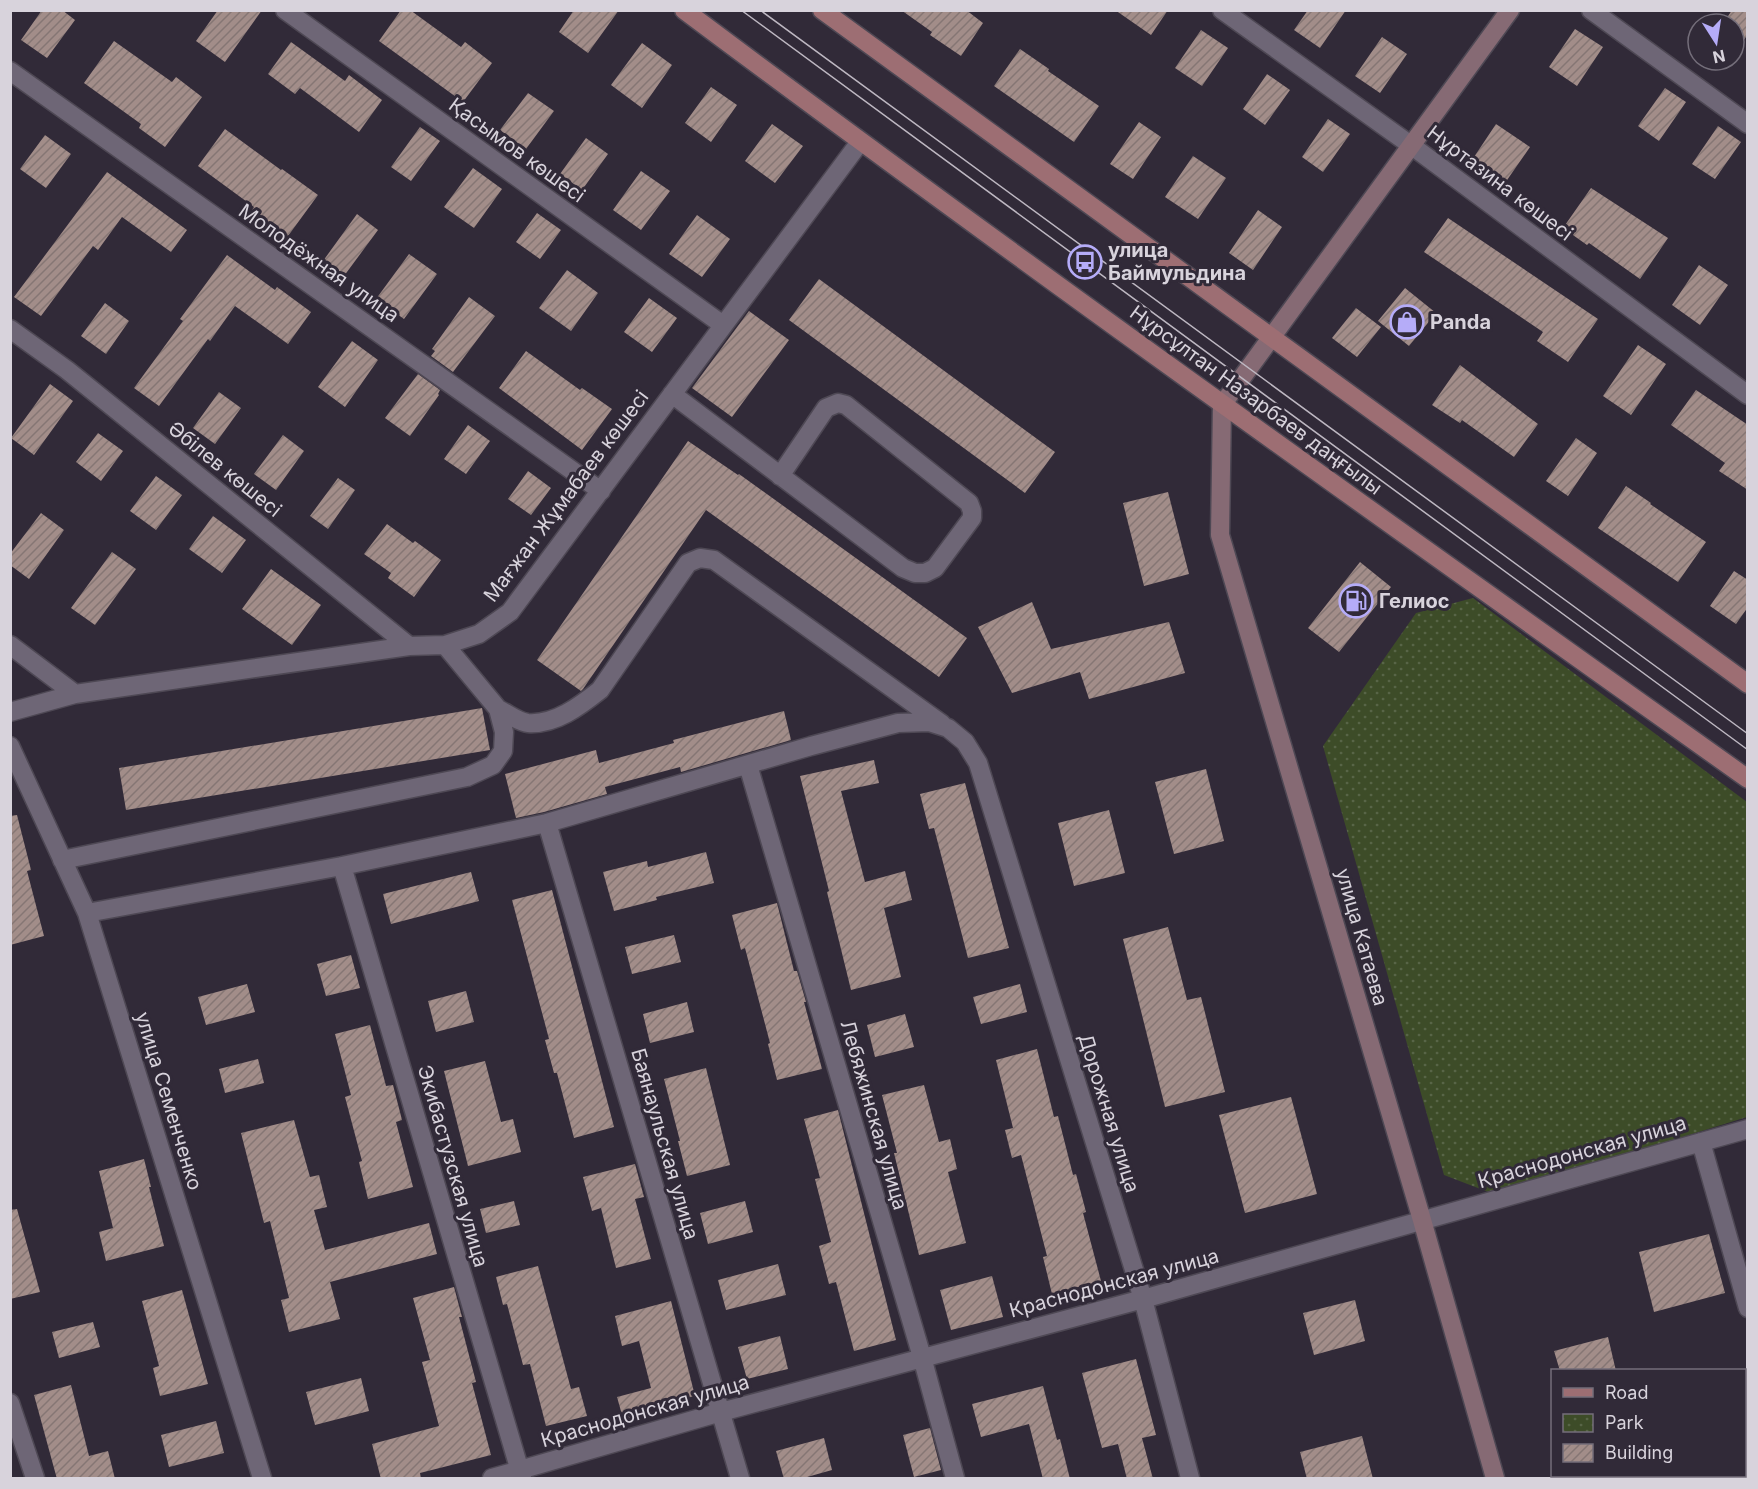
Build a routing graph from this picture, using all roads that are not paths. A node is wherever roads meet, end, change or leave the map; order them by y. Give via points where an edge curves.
1 (285, 10) edge
2 (684, 10) edge
3 (822, 10) edge
4 (1222, 10) edge
5 (1510, 10) edge
6 (1591, 10) edge
7 (10, 71) edge
8 (1748, 124) edge
9 (860, 142) junction
10 (1412, 146) junction
11 (723, 325) junction
12 (10, 329) edge
13 (1272, 338) junction
14 (672, 394) junction
15 (1748, 395) edge
16 (1222, 405) junction
17 (780, 476) junction
18 (601, 491) junction
19 (10, 645) edge
20 (445, 645) junction
21 (409, 646) junction
22 (1748, 684) edge
23 (75, 694) junction
24 (498, 709) junction
25 (10, 712) edge
26 (948, 728) junction
27 (10, 746) edge
28 (748, 765) junction
29 (1748, 779) edge
30 (547, 823) junction
31 (62, 860) junction
32 (342, 866) junction
33 (87, 913) junction
34 (1748, 1129) edge
35 (1701, 1142) junction
36 (1422, 1220) junction
37 (1143, 1299) junction
38 (1748, 1308) edge
39 (922, 1358) junction
40 (10, 1403) edge
41 (721, 1412) junction
42 (521, 1475) edge
43 (35, 1479) edge
44 (262, 1479) edge
45 (492, 1479) edge
46 (740, 1479) edge
47 (955, 1479) edge
48 (1190, 1479) edge
49 (1495, 1479) edge

1 - 11 street, Қасымов көшесі
2 - 9 main road, Нұрсұлтан Назарбаев даңғылы
3 - 13 main road
4 - 10 street, Нұртазина көшесі
5 - 10 street
6 - 8 street
7 - 18 street, Молодёжная улица
9 - 11 street, Мағжан Жұмабаев көшесі
9 - 16 main road, Нұрсұлтан Назарбаев даңғылы
10 - 13 street
10 - 15 street, Нұртазина көшесі
11 - 14 street, Мағжан Жұмабаев көшесі
12 - 21 street, Әбілев көшесі
13 - 16 street
13 - 22 main road
14 - 17 street
14 - 18 street, Мағжан Жұмабаев көшесі
16 - 29 main road, Нұрсұлтан Назарбаев даңғылы
16 - 36 street, улица Катаева via 1220,535
17 - 17 street via 915,573 935,568 972,518 969,503 846,405 838,403 826,408
18 - 20 street, Мағжан Жұмабаев көшесі via 510,612 479,634
19 - 23 street
20 - 21 street, Мағжан Жұмабаев көшесі
20 - 24 street
21 - 23 street, Мағжан Жұмабаев көшесі
23 - 25 street, Мағжан Жұмабаев көшесі
24 - 26 street, Дорожная улица via 526,723 549,721 581,706 600,690 688,563 700,558 714,560
24 - 31 street via 504,732 502,751 493,765 467,777
26 - 28 street via 929,722 898,723
26 - 37 street, Дорожная улица via 965,742 978,763
27 - 31 street, улица Семенченко
28 - 30 street
28 - 39 street, Лебяжинская улица
30 - 32 street
30 - 41 street, Баянаульская улица
31 - 33 street, улица Семенченко
32 - 33 street
32 - 42 street, Экибастузская улица
33 - 44 street, улица Семенченко
34 - 35 street, Краснодонская улица
35 - 36 street, Краснодонская улица
35 - 38 street
36 - 37 street, Краснодонская улица
36 - 49 street, улица Катаева
37 - 39 street, Краснодонская улица
37 - 48 street, Дорожная улица
39 - 41 street, Краснодонская улица
39 - 47 street, Лебяжинская улица
40 - 43 street
41 - 42 street, Краснодонская улица
41 - 46 street, Баянаульская улица
42 - 45 street, Краснодонская улица

